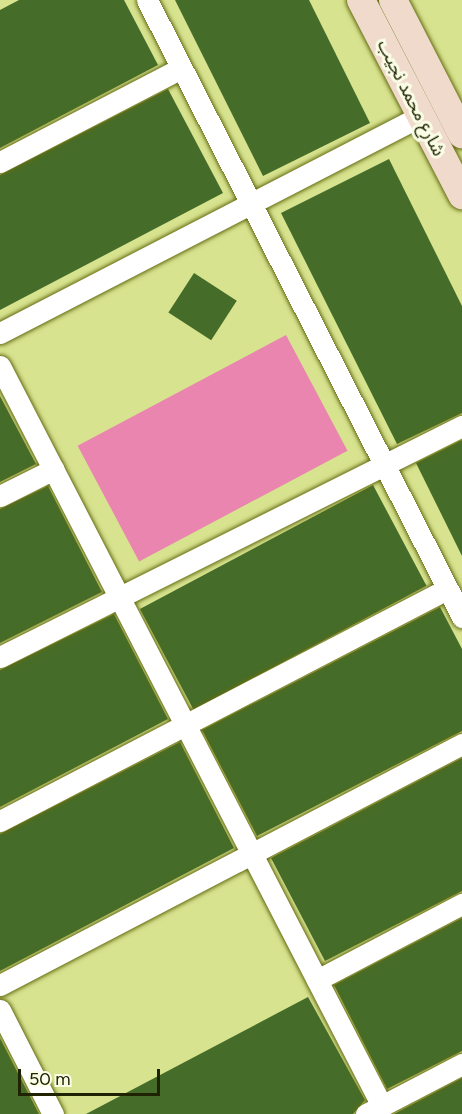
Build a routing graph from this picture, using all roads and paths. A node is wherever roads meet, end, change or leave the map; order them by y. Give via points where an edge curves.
1 (147, 0) edge
2 (361, 0) edge
3 (393, 0) edge
4 (181, 68) junction
5 (420, 116) junction
6 (462, 134) edge
7 (0, 162) edge
8 (462, 195) edge
9 (248, 204) junction
10 (0, 333) edge
11 (0, 366) edge
12 (462, 426) edge
13 (382, 465) junction
14 (54, 469) junction
15 (0, 496) edge
16 (447, 589) junction
17 (119, 595) junction
18 (462, 617) edge
19 (0, 657) edge
20 (185, 724) junction
21 (462, 744) edge
22 (0, 820) edge
23 (253, 856) junction
24 (462, 904) edge
25 (317, 980) junction
26 (0, 985) edge
27 (0, 1010) edge
28 (462, 1064) edge
29 (374, 1110) edge
30 (53, 1114) edge

1 - 4 street
2 - 5 main road, شارع محمد نجيب
3 - 6 main road, شارع محمد نجيب
4 - 7 street
4 - 9 street
5 - 8 main road, شارع محمد نجيب
5 - 9 street
9 - 10 street
9 - 13 street
11 - 14 street
12 - 13 street
13 - 16 street
13 - 17 street
14 - 15 street
14 - 17 street
16 - 18 street
16 - 20 street
17 - 19 street
17 - 20 street
20 - 22 street
20 - 23 street
21 - 23 street
23 - 25 street
23 - 26 street
24 - 25 street
25 - 29 street
27 - 30 street
28 - 29 street

